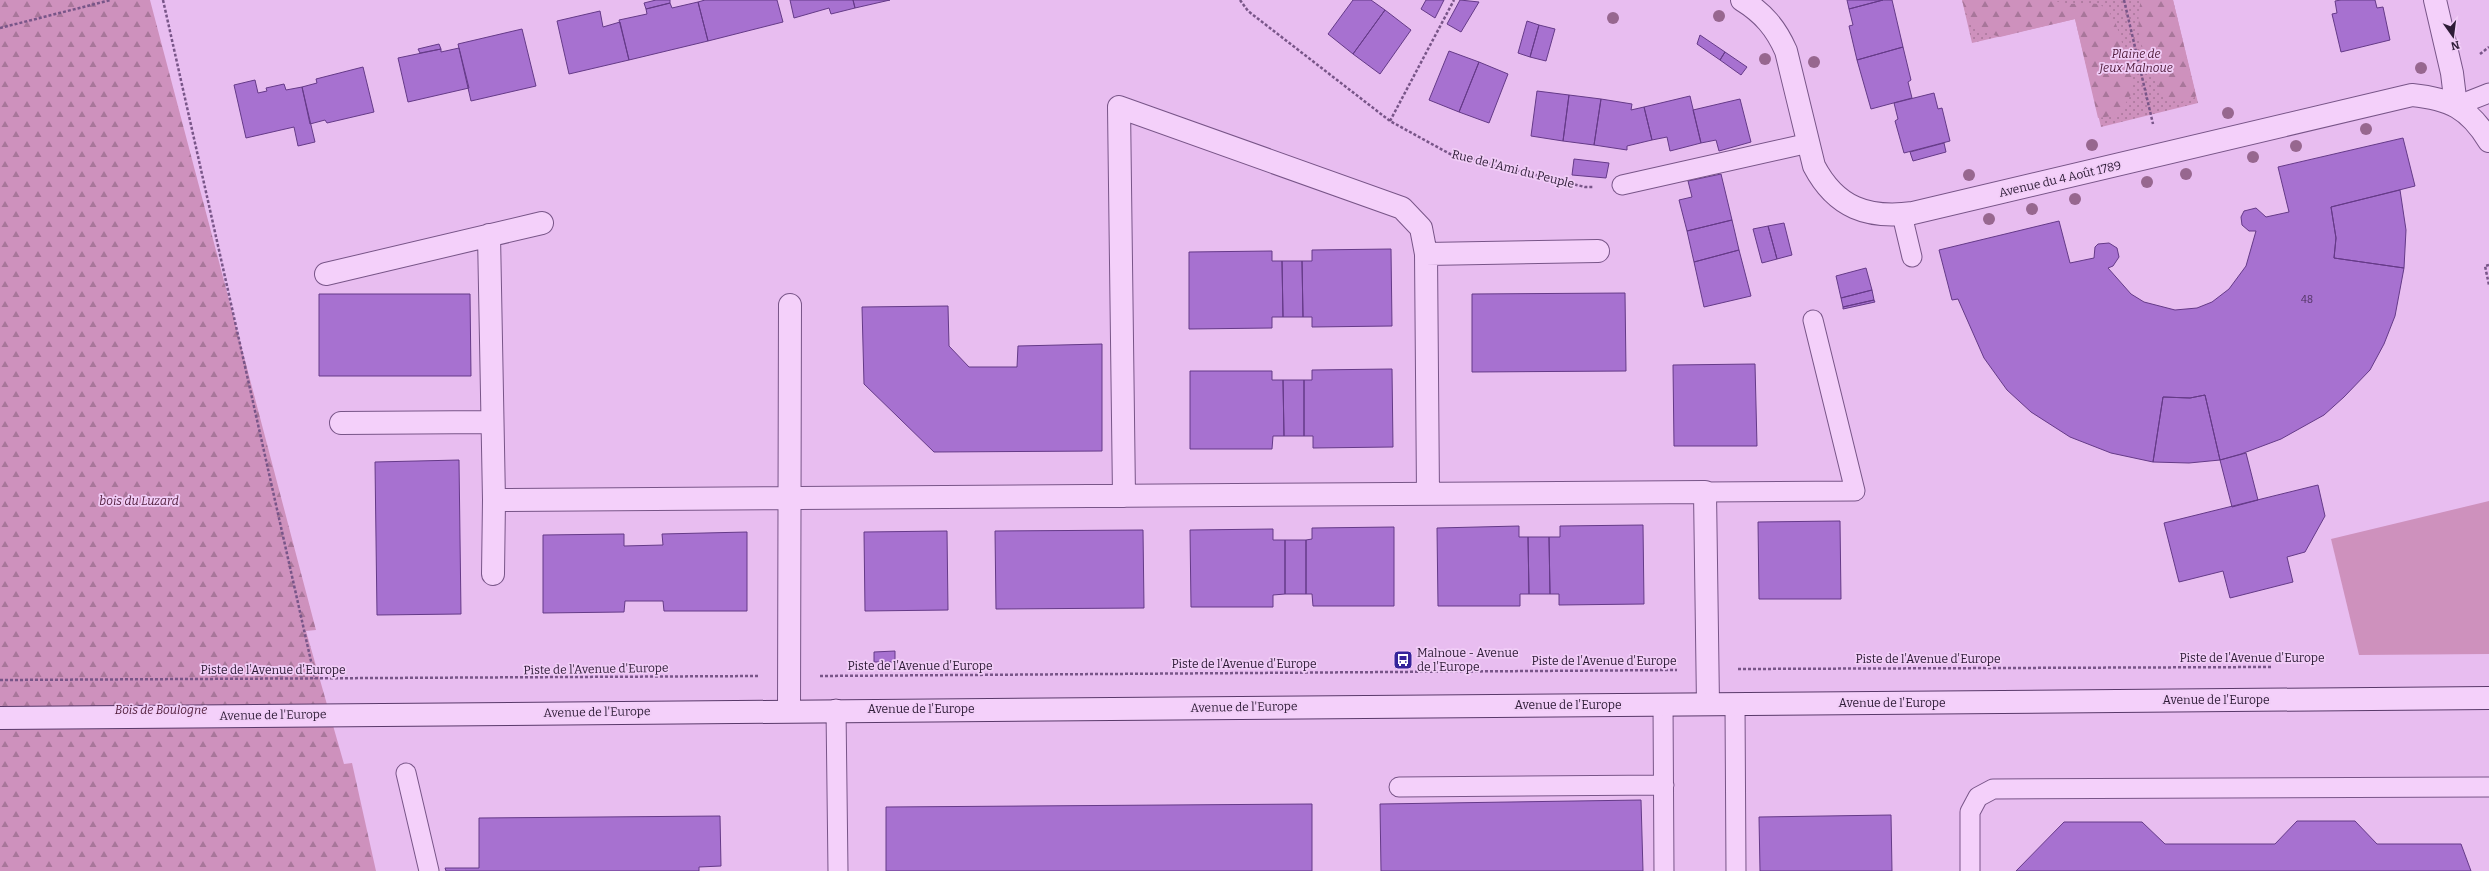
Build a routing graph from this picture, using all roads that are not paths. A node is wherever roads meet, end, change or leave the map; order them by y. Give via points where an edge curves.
1 (1742, 0) edge
2 (2435, 0) edge
3 (2489, 93) edge
4 (2456, 106) junction
5 (2489, 141) edge
6 (1809, 144) junction
7 (1622, 185) road end
8 (1902, 215) junction
9 (542, 223) dead end
10 (489, 235) junction
11 (1598, 251) dead end
12 (1426, 254) junction
13 (1912, 257) dead end
14 (326, 274) dead end
15 (790, 305) dead end
16 (1813, 320) dead end
17 (492, 422) junction
18 (341, 423) dead end
19 (1705, 492) junction
20 (1428, 494) junction
21 (1124, 496) junction
22 (790, 498) junction
23 (494, 500) junction
24 (493, 574) dead end
25 (2489, 698) edge
26 (1663, 704) junction
27 (1708, 704) junction
28 (1735, 704) junction
29 (836, 709) junction
30 (789, 710) junction
31 (0, 718) edge
32 (406, 773) dead end
33 (1664, 785) junction
34 (1399, 787) dead end
35 (2489, 787) edge
36 (429, 871) edge
37 (838, 871) edge
38 (1664, 871) edge
39 (1736, 871) edge
40 (1970, 871) edge

1 - 6 street, Avenue du 4 Août 1789 via 1756,9 1779,35 1786,51
2 - 4 street via 2452,73
3 - 4 lane
4 - 5 street, Avenue du 4 Août 1789 via 2474,118
4 - 8 street, Avenue du 4 Août 1789 via 2434,98 2412,95
6 - 7 lane
6 - 8 street, Avenue du 4 Août 1789 via 1814,166 1822,181 1837,197 1859,210 1879,215
8 - 13 lane
9 - 10 street
10 - 14 street
10 - 17 street
11 - 12 street
12 - 20 street
12 - 21 street via 1421,228 1402,208 1119,107
15 - 22 street
16 - 19 lane via 1855,492
17 - 18 street
17 - 23 street
19 - 20 street
19 - 27 street
20 - 21 street
21 - 22 street
22 - 23 street
22 - 30 street
23 - 24 street
25 - 28 street, Avenue de l'Europe
26 - 27 street, Avenue de l'Europe
26 - 29 street, Avenue de l'Europe
26 - 33 lane
27 - 28 street, Avenue de l'Europe
28 - 39 lane
29 - 30 street, Avenue de l'Europe
29 - 37 lane
30 - 31 street, Avenue de l'Europe
32 - 36 lane
33 - 34 lane
33 - 38 lane
35 - 40 lane via 1993,789 1978,797 1970,812

